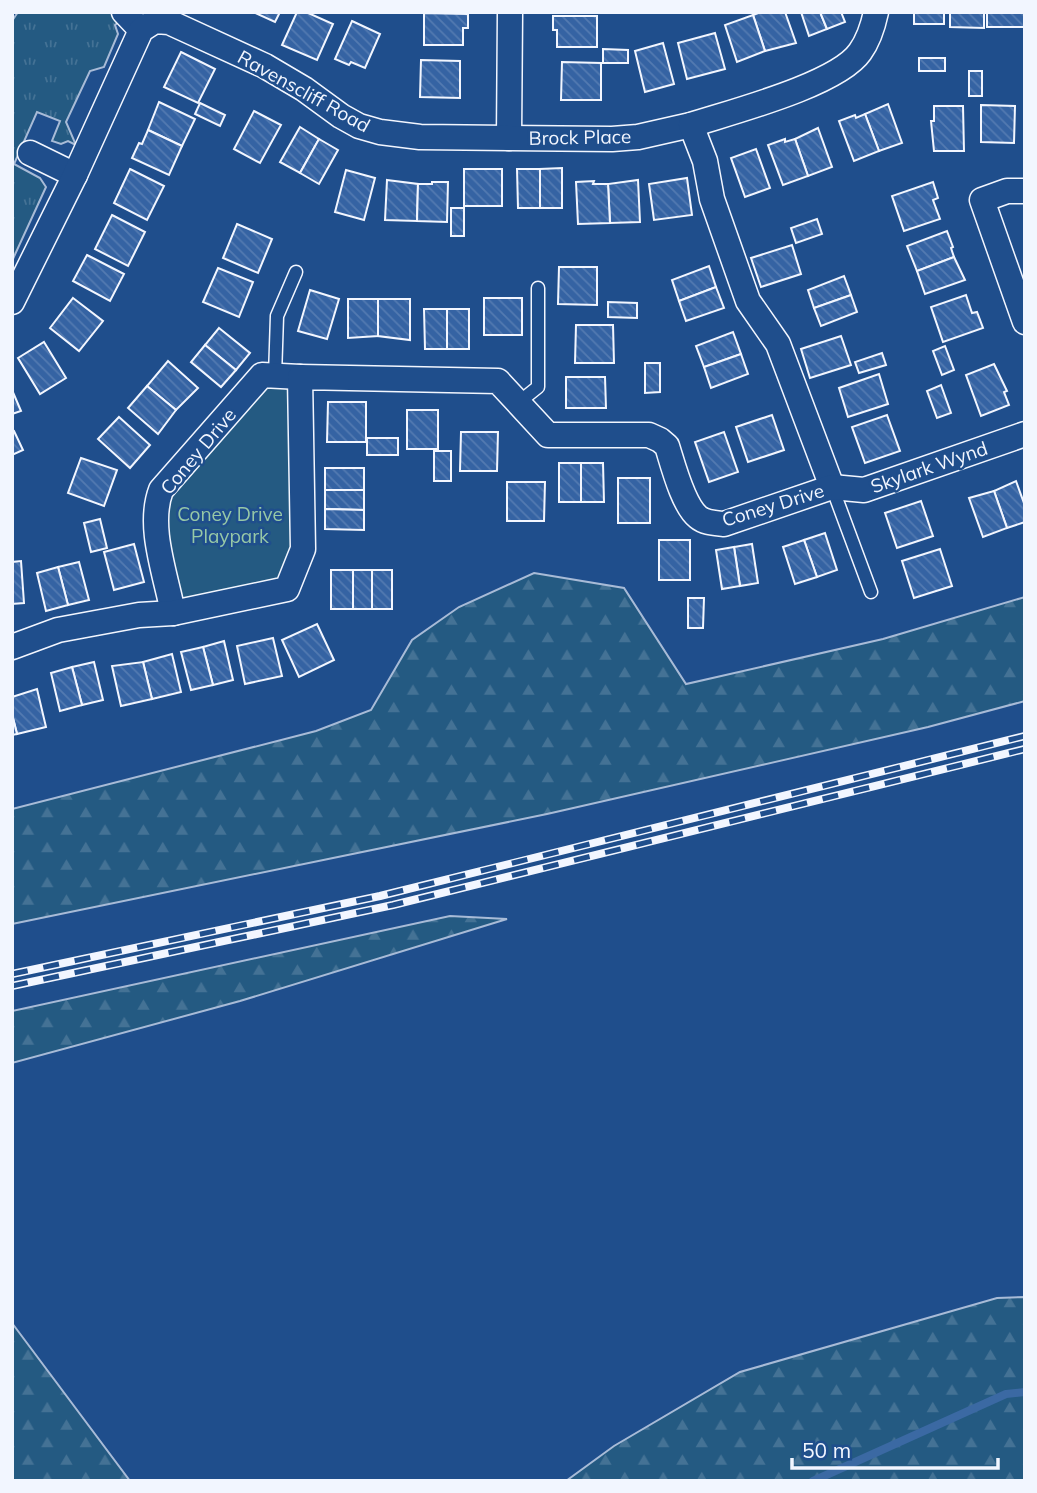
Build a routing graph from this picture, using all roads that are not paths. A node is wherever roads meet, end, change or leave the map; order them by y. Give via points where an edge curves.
1 (124, 12) edge
2 (510, 12) edge
3 (876, 12) edge
4 (141, 30) junction
5 (691, 125) junction
6 (509, 138) junction
7 (30, 153) dead end
8 (75, 175) junction
9 (1025, 191) edge
10 (296, 272) dead end
11 (538, 288) dead end
12 (12, 302) edge
13 (1025, 322) edge
14 (288, 377) junction
15 (518, 403) junction
16 (1025, 434) edge
17 (832, 487) junction
18 (871, 592) dead end
19 (173, 613) junction
20 (12, 648) edge

1 - 4 street
2 - 6 street
3 - 5 street via 859,54 837,71
4 - 6 street, Ravenscliff Road via 155,21 169,22 265,66 341,116 380,132
4 - 8 street
5 - 6 street, Brock Place via 639,137
5 - 17 street, Coney Drive via 748,301 778,344
7 - 8 street
8 - 12 street
9 - 13 street via 1007,191 982,200
10 - 14 lane via 277,316
11 - 15 lane via 537,387
14 - 15 street, Coney Drive via 498,381
14 - 19 street, Coney Drive via 262,375 161,490 155,522
14 - 19 street via 303,549 287,589
15 - 17 street, Coney Drive via 548,435 649,435 660,440 667,446 688,505 711,523 724,524
16 - 17 street, Skylark Wynd via 864,490
17 - 18 lane
19 - 20 street via 58,630

